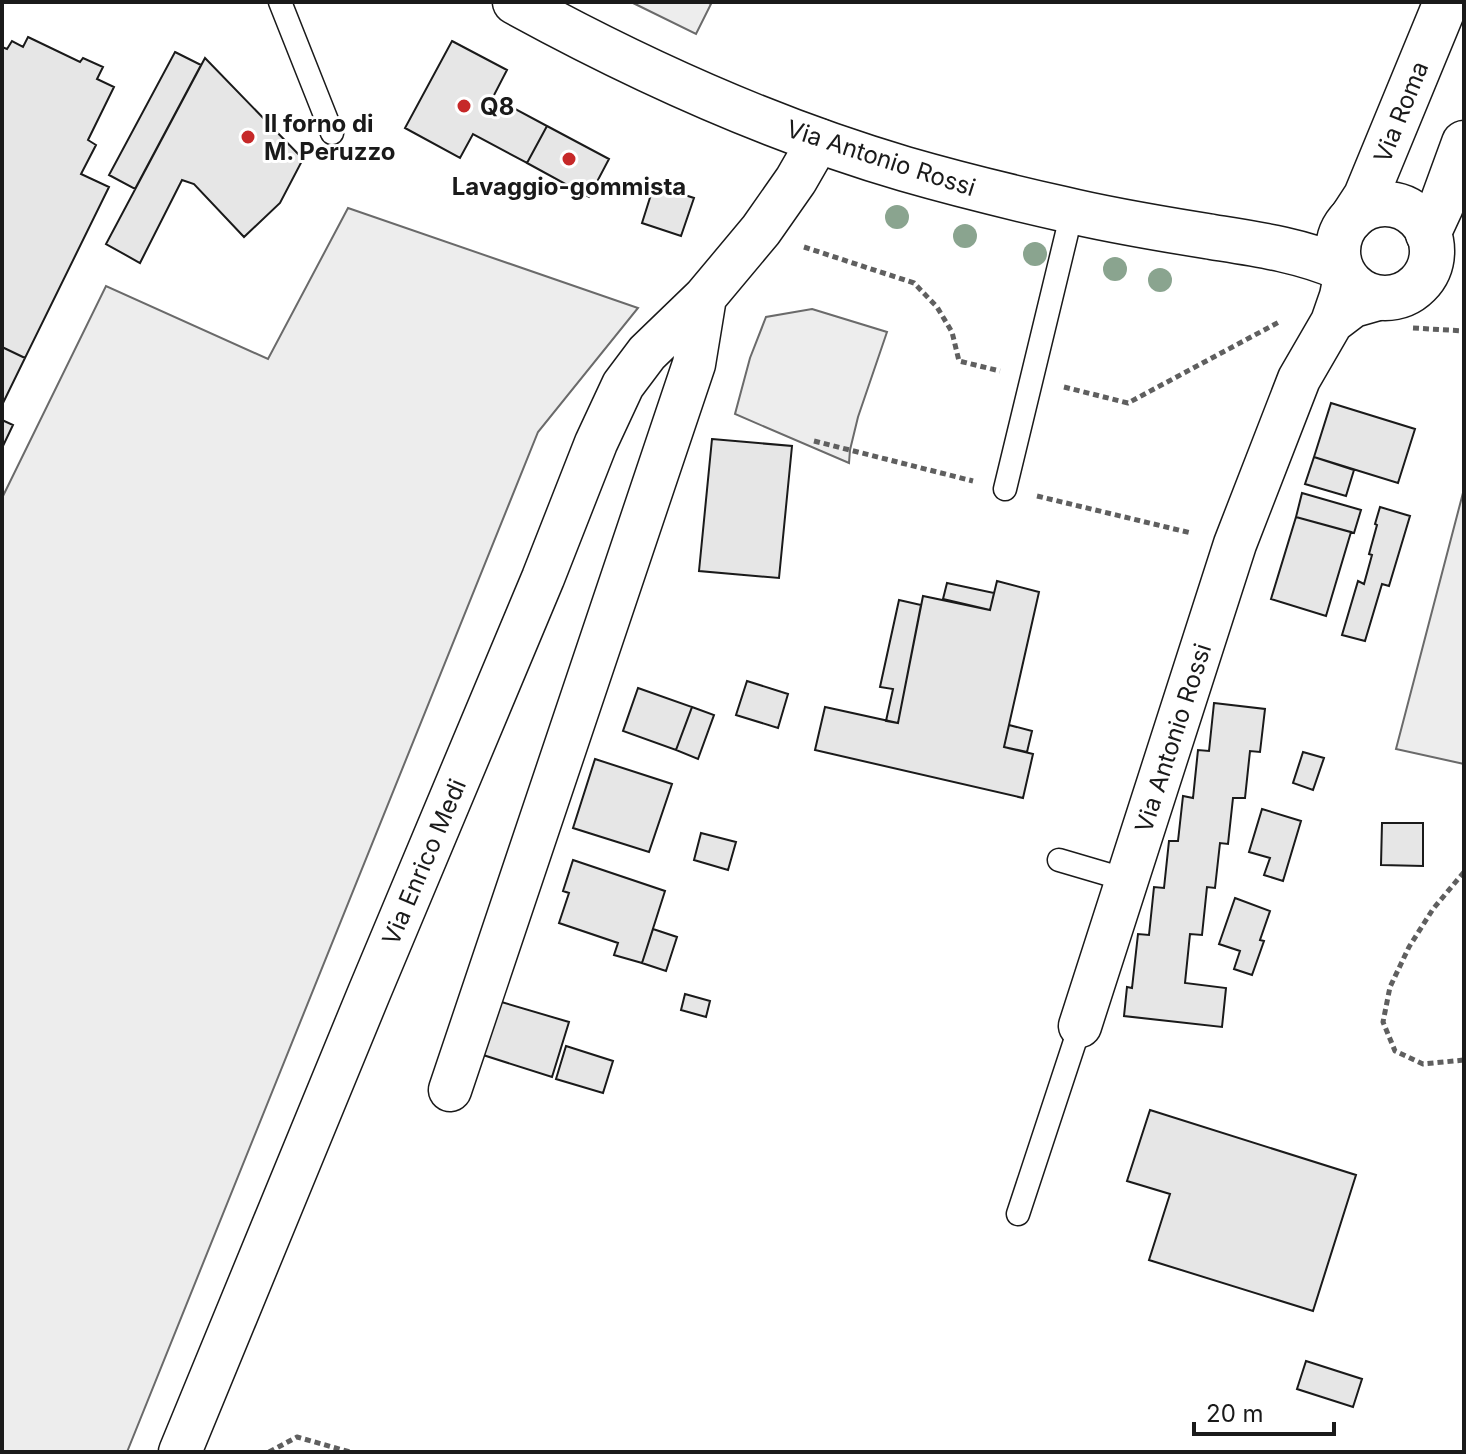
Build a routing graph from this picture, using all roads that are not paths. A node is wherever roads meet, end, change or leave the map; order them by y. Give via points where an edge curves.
1 (280, 2) edge
2 (515, 2) edge
3 (1446, 2) edge
4 (332, 133) dead end
5 (819, 140) junction
6 (1464, 143) edge
7 (1072, 212) junction
8 (1441, 246) edge
9 (1368, 272) junction
10 (1464, 277) edge
11 (705, 297) junction
12 (1005, 489) dead end
13 (1059, 860) dead end
14 (1127, 880) junction
15 (1080, 1026) joint
16 (450, 1090) dead end
17 (1018, 1214) dead end
18 (180, 1452) edge

1 - 4 lane
2 - 5 main road, Via Antonio Rossi via 668,80
3 - 9 main road, Via Roma via 1366,196
5 - 7 main road, Via Antonio Rossi via 903,169
5 - 11 street, Via Enrico Medi via 761,230
6 - 8 main road via 1441,206
7 - 9 main road, Via Antonio Rossi via 1269,246 1318,240
7 - 12 lane
8 - 9 main road via 1420,283
8 - 9 main road via 1406,210 1373,206 1357,214
9 - 10 main road, Via Antonio Rossi
9 - 14 street, Via Antonio Rossi via 1341,296 1299,379 1235,544
11 - 16 street via 694,364
11 - 18 street, Via Enrico Medi via 647,353 623,385 596,443
13 - 14 lane
14 - 15 street, Via Antonio Rossi
15 - 17 lane

